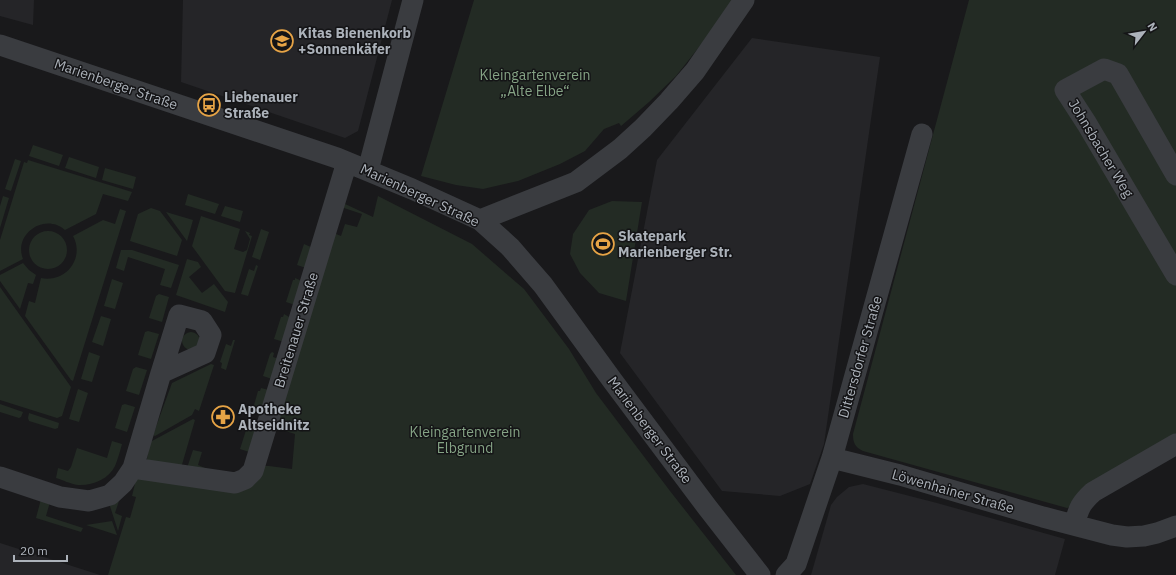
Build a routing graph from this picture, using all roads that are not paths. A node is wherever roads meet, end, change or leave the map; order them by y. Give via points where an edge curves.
1 (413, 0) edge
2 (744, 0) edge
3 (0, 45) edge
4 (922, 134) dead end
5 (347, 162) junction
6 (368, 170) junction
7 (1176, 175) edge
8 (480, 220) junction
9 (1176, 275) edge
10 (161, 373) dead end
11 (1176, 444) edge
12 (832, 458) junction
13 (133, 468) junction
14 (0, 477) edge
15 (1074, 525) junction
16 (1176, 526) edge
17 (760, 575) edge
18 (786, 575) edge

1 - 6 street
2 - 8 street via 691,76 620,149 576,182
3 - 5 street, Marienberger Straße
4 - 12 street, Dittersdorfer Straße
5 - 6 street, Marienberger Straße
5 - 13 street, Breitenauer Straße via 253,471 245,479 235,482
6 - 8 street, Marienberger Straße
7 - 9 street, Johnsbacher Weg via 1118,74 1104,69 1065,90
8 - 17 street, Marienberger Straße via 510,247 543,285
10 - 13 street
11 - 15 street via 1093,492 1082,502
12 - 15 street, Löwenhainer Straße
12 - 18 street, Dittersdorfer Straße via 796,564
13 - 14 street via 123,483 110,495 89,501 60,497
15 - 16 street, Löwenhainer Straße via 1127,537 1144,536

